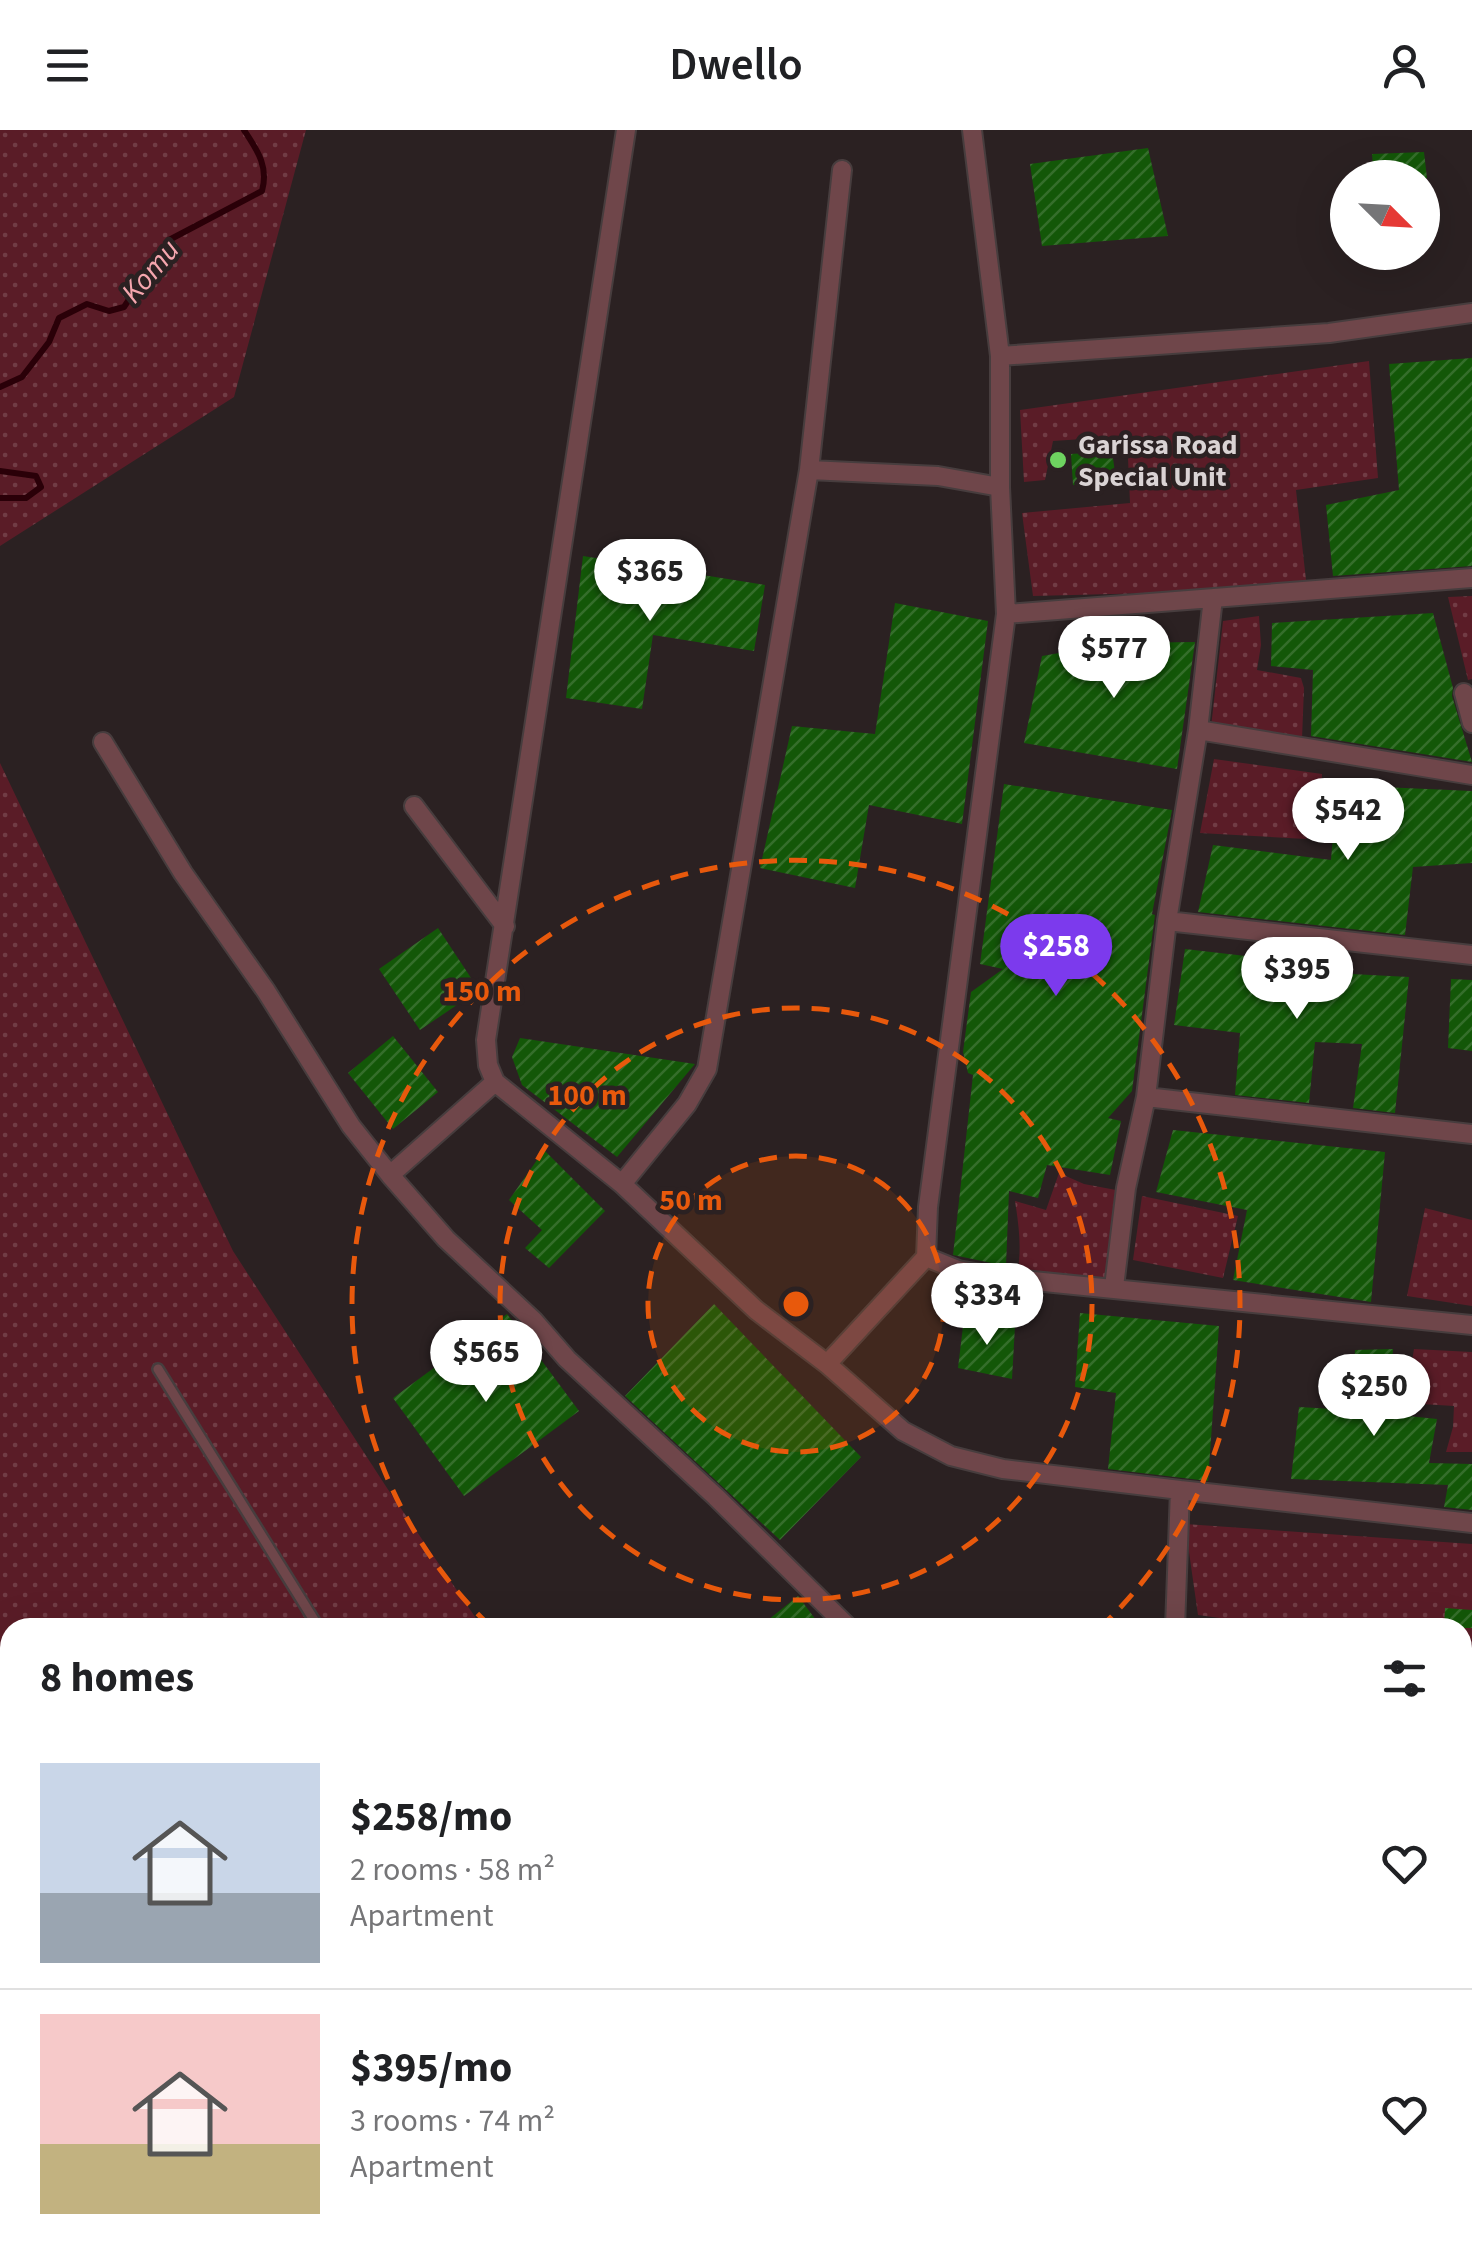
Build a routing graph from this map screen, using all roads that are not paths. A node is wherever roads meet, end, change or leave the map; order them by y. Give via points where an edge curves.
1 (626, 130) edge
2 (972, 130) edge
3 (842, 170) dead end
4 (1472, 313) edge
5 (1000, 356) junction
6 (808, 470) junction
7 (1000, 488) junction
8 (1472, 578) edge
9 (1213, 598) junction
10 (1006, 614) junction
11 (1464, 692) dead end
12 (1472, 723) edge
13 (1198, 730) junction
14 (103, 742) dead end
15 (1472, 775) edge
16 (414, 806) dead end
17 (1167, 920) junction
18 (505, 926) junction
19 (1472, 955) edge
20 (495, 1082) junction
21 (1146, 1097) junction
22 (1472, 1134) edge
23 (390, 1175) junction
24 (622, 1184) junction
25 (926, 1258) junction
26 (1114, 1287) junction
27 (1472, 1325) edge
28 (826, 1364) junction
29 (158, 1369) dead end
30 (1180, 1490) junction
31 (1472, 1522) edge
32 (313, 1618) edge
33 (839, 1618) edge
34 (1175, 1618) edge

1 - 18 street
2 - 5 street
3 - 6 street
4 - 5 street via 1329,334
5 - 7 street
6 - 7 street via 938,476
6 - 24 street via 707,1069
7 - 10 street
8 - 9 street
9 - 10 street
9 - 13 street
10 - 25 street
11 - 12 street
13 - 15 street
13 - 17 street
14 - 23 street via 350,1126
16 - 18 street
17 - 19 street
17 - 21 street
18 - 20 street via 486,1040
20 - 23 street
20 - 24 street
21 - 22 street
21 - 26 street
23 - 33 street via 446,1239
24 - 28 street via 756,1310
25 - 26 street via 1004,1278
25 - 28 street
26 - 27 street
28 - 30 street via 903,1431 951,1456 1003,1469
29 - 32 lane
30 - 31 street
30 - 34 street

